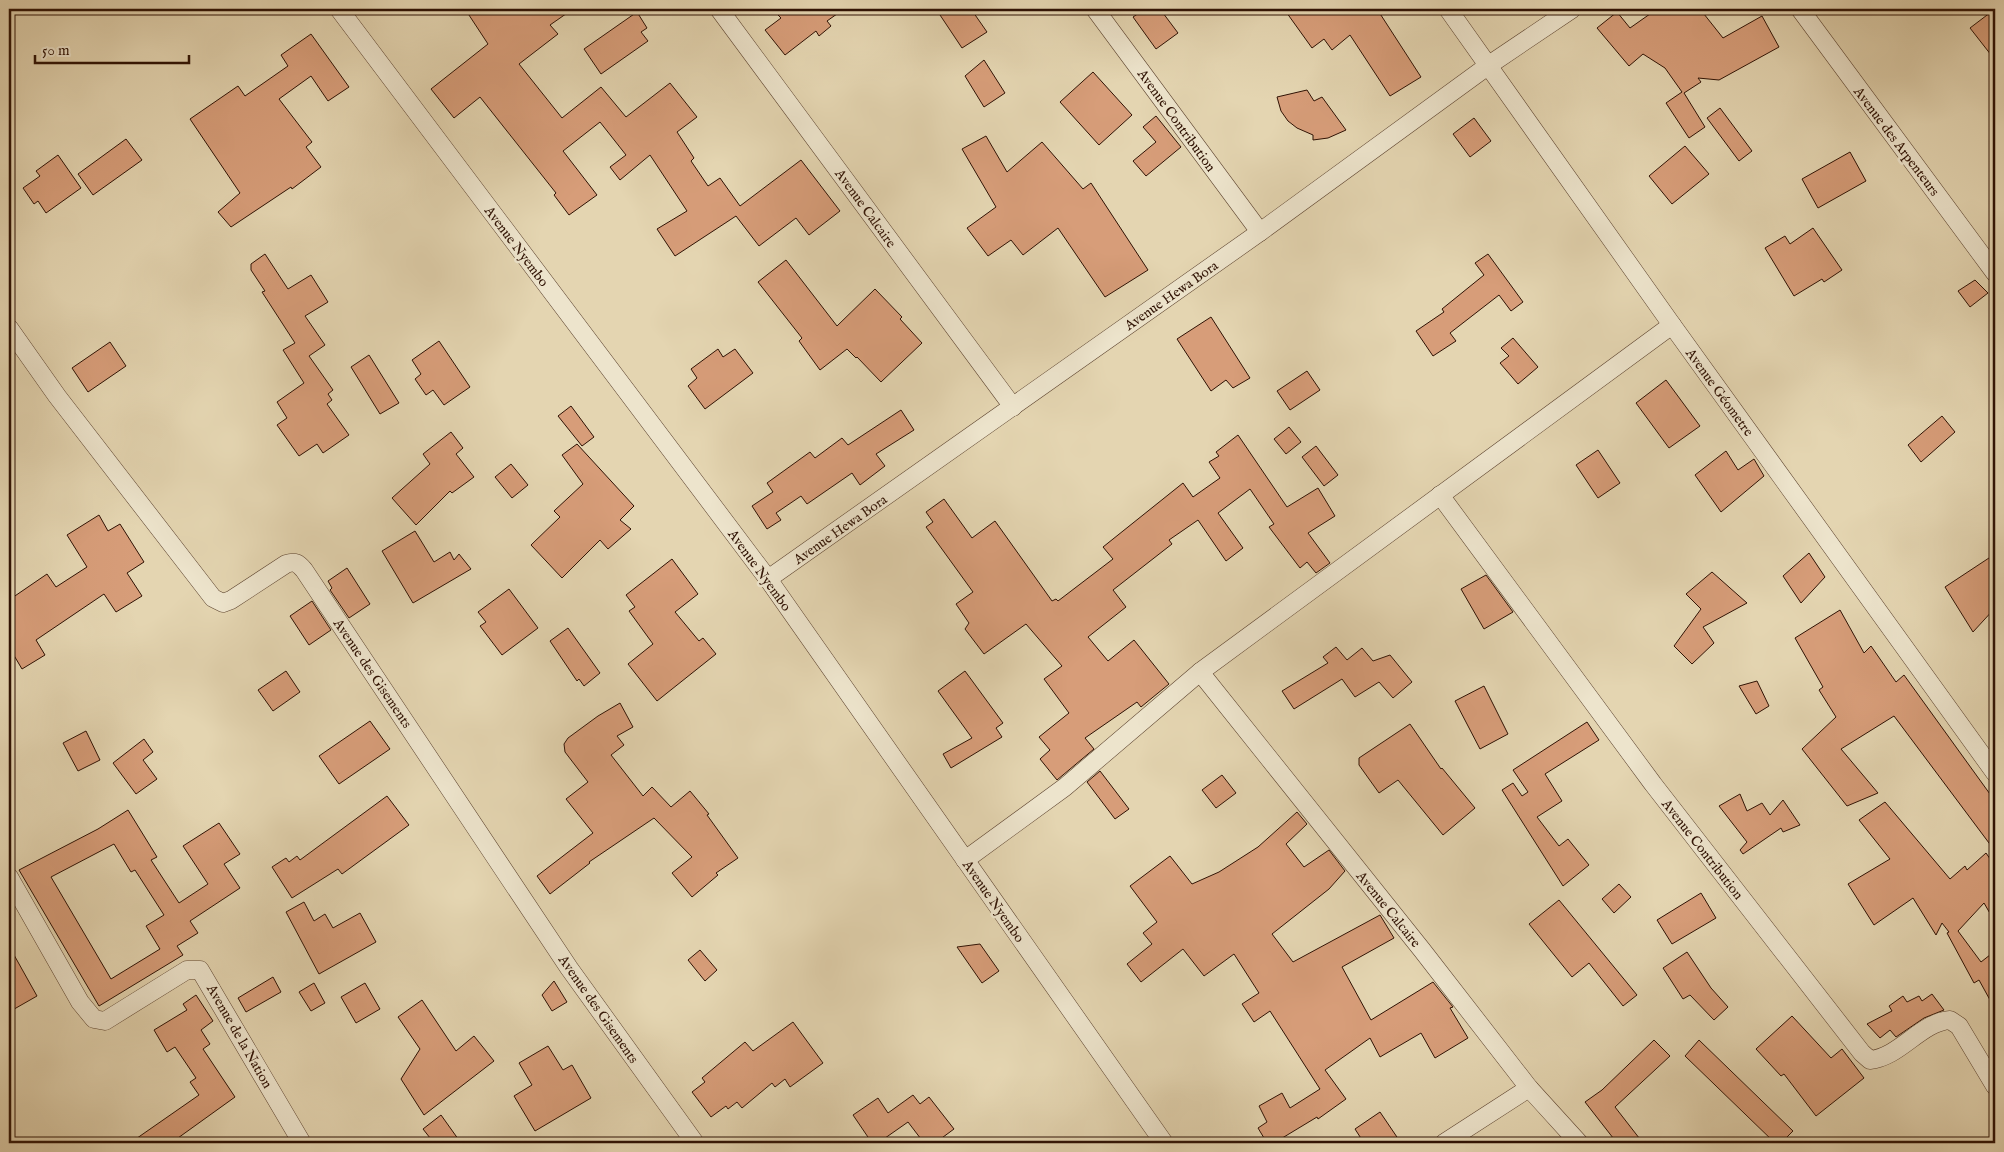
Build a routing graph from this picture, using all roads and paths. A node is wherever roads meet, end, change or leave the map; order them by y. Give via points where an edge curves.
1 (340, 9) edge
2 (719, 9) edge
3 (1095, 9) edge
4 (1448, 9) edge
5 (1572, 9) edge
6 (1800, 9) edge
7 (1489, 64) junction
8 (1260, 232) junction
9 (1995, 273) edge
10 (1672, 325) junction
11 (9, 328) edge
12 (1013, 407) junction
13 (1440, 495) junction
14 (768, 579) junction
15 (1200, 672) junction
16 (1995, 773) edge
17 (965, 860) junction
18 (9, 878) edge
19 (1995, 1086) edge
20 (1529, 1088) junction
21 (302, 1143) edge
22 (695, 1143) edge
23 (1164, 1143) edge
24 (1444, 1143) edge
25 (1579, 1143) edge

1 - 14 street, Avenue Nyembo
2 - 12 street, Avenue Calcaire
3 - 8 street, Avenue Contribution
4 - 7 street, Avenue Géometre
5 - 7 street, Avenue Hewa Bora
6 - 9 street, Avenue des Arpenteurs
7 - 8 street, Avenue Hewa Bora
7 - 10 street, Avenue Géometre
8 - 12 street, Avenue Hewa Bora
10 - 13 street
10 - 16 street, Avenue Géometre
11 - 22 street, Avenue des Gisements via 57,396 213,598 223,603 231,600 292,562 304,570 569,968
12 - 14 street, Avenue Hewa Bora
13 - 15 street
13 - 19 street, Avenue Contribution via 1653,784 1862,1053 1870,1060 1882,1057 1937,1024 1950,1020 1960,1026
14 - 17 street, Avenue Nyembo
15 - 17 street via 1065,787
15 - 20 street, Avenue Calcaire
17 - 23 street, Avenue Nyembo
18 - 21 street, Avenue de la Nation via 80,1002 94,1019 105,1021 187,970 200,970
20 - 24 street
20 - 25 street, Avenue Calcaire

